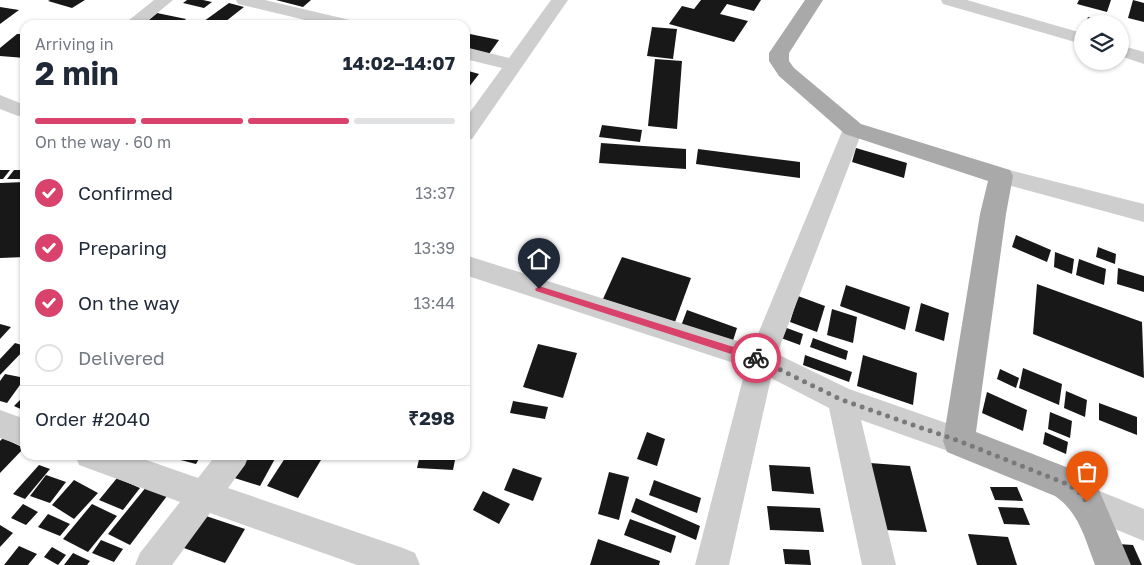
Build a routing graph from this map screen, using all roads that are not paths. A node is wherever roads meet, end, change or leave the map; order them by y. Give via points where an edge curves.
1 (165, 0) edge
2 (244, 0) edge
3 (560, 0) edge
4 (814, 0) edge
5 (949, 0) edge
6 (139, 20) edge
7 (327, 20) edge
8 (1074, 37) edge
9 (1129, 53) edge
10 (470, 54) edge
11 (1144, 58) edge
12 (514, 65) junction
13 (470, 127) edge
14 (853, 129) junction
15 (1001, 176) junction
16 (1144, 213) edge
17 (470, 267) edge
18 (761, 360) junction
19 (842, 400) junction
20 (0, 424) edge
21 (20, 431) edge
22 (959, 441) junction
23 (105, 460) edge
24 (230, 460) edge
25 (205, 494) junction
26 (1087, 502) junction
27 (1144, 525) edge
28 (152, 565) edge
29 (403, 565) edge
30 (712, 565) edge
31 (879, 565) edge
32 (1113, 565) edge

1 - 6 street
2 - 7 street
3 - 12 street
4 - 14 main road via 779,52 779,60 786,72
5 - 8 street
9 - 11 street
10 - 12 street
12 - 13 street
14 - 15 main road
14 - 18 street
15 - 16 street
15 - 22 main road
17 - 18 street
18 - 19 street
18 - 30 street
19 - 22 street
19 - 31 street
20 - 21 street
22 - 26 main road via 1067,484
23 - 25 street
24 - 25 street
25 - 28 street
25 - 29 street
26 - 27 street
26 - 32 main road

